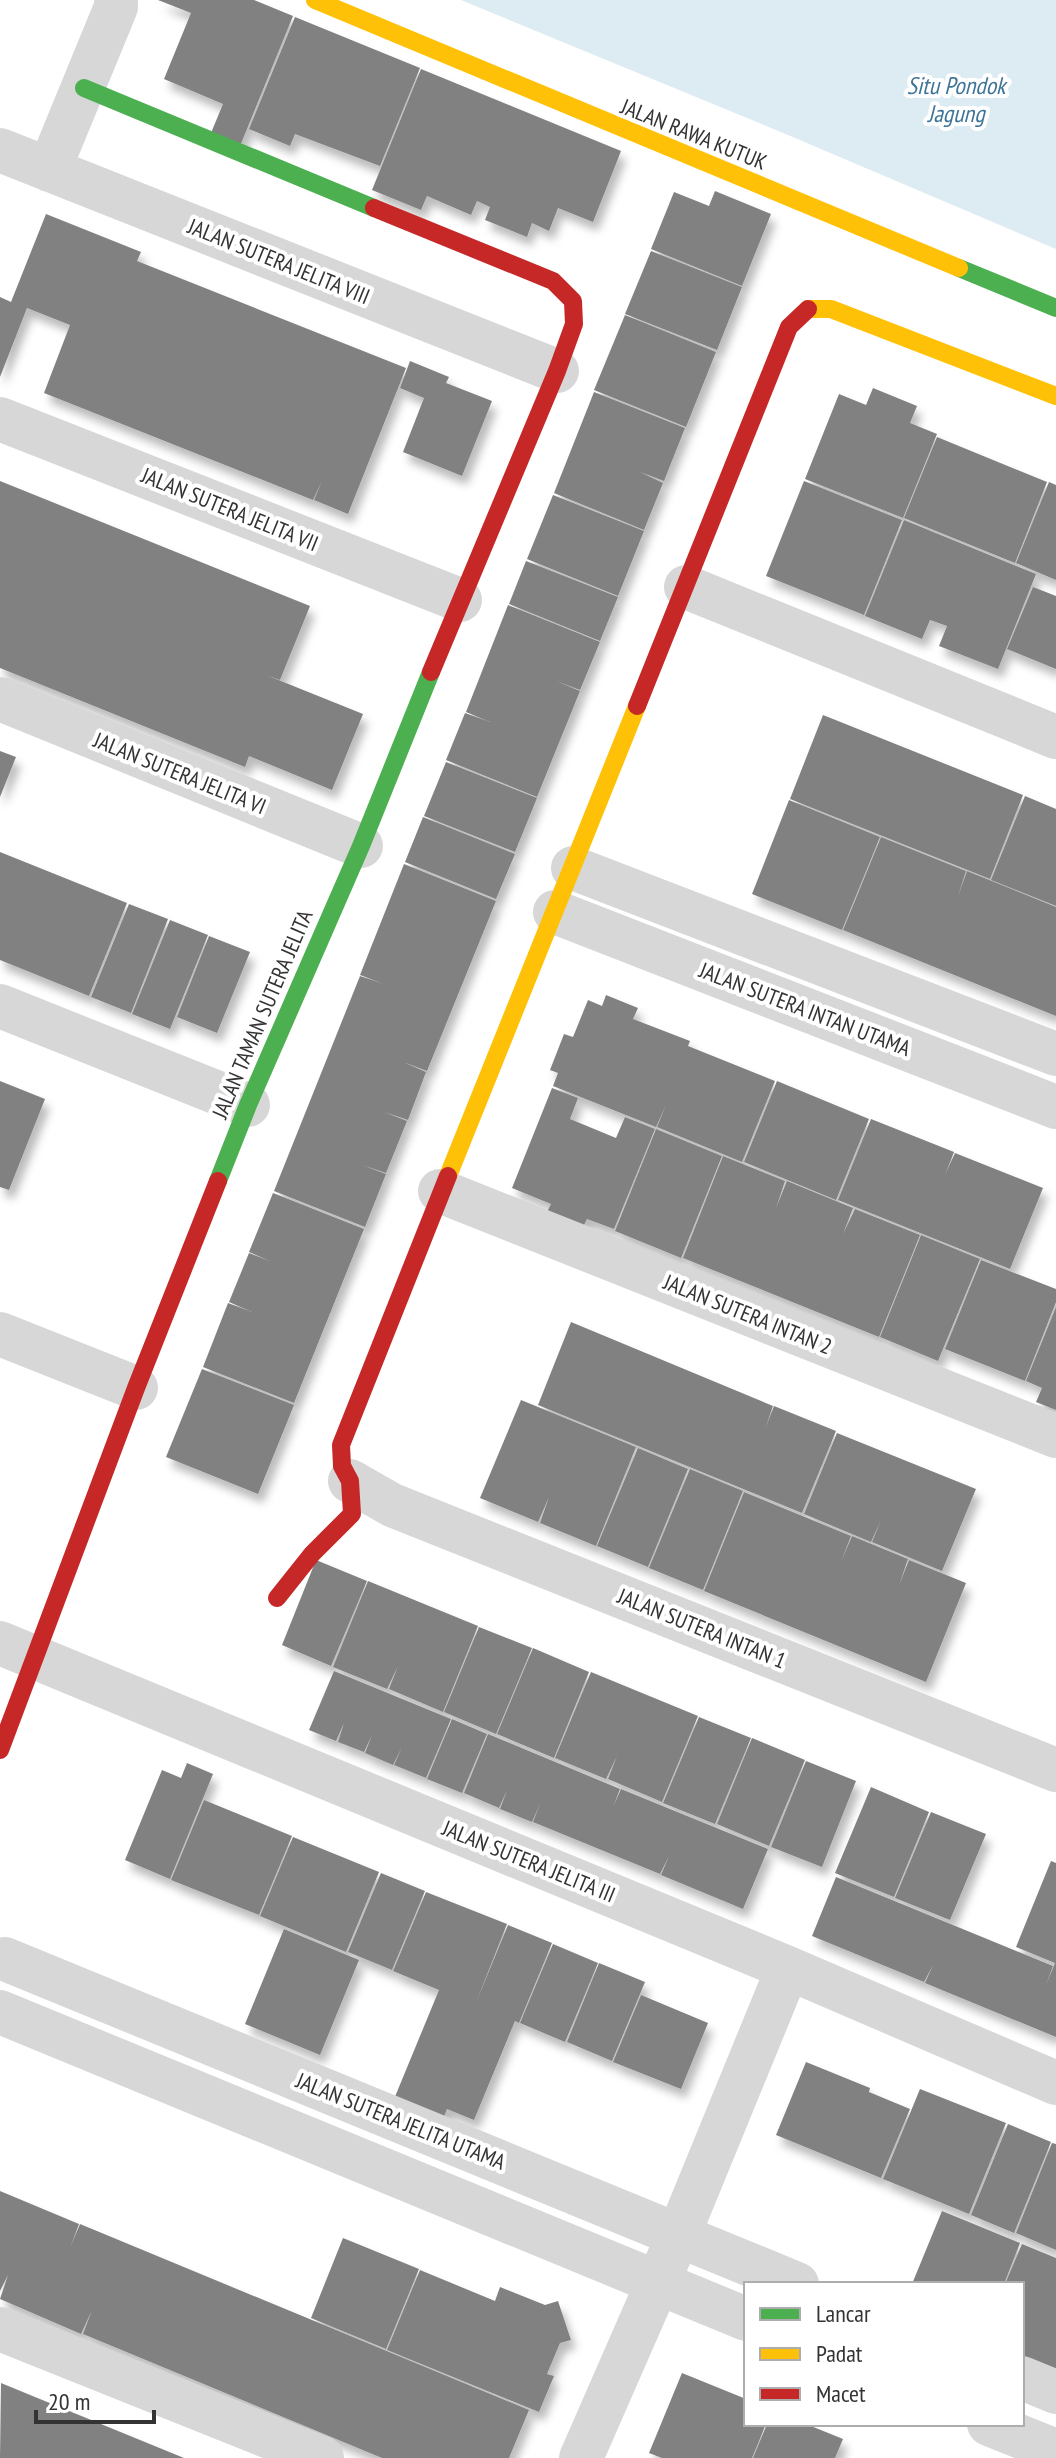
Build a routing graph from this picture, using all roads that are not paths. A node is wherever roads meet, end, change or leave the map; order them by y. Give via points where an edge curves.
1 (116, 0) edge
2 (315, 0) edge
3 (84, 88) junction
4 (0, 150) edge
5 (49, 170) junction
6 (1056, 308) edge
7 (557, 371) junction
8 (1056, 396) edge
9 (0, 419) edge
10 (686, 587) junction
11 (460, 600) junction
12 (0, 699) edge
13 (1056, 737) edge
14 (361, 846) junction
15 (573, 868) junction
16 (555, 912) junction
17 (0, 1006) edge
18 (1056, 1054) edge
19 (248, 1105) junction
20 (1056, 1107) edge
21 (440, 1191) junction
22 (0, 1334) edge
23 (136, 1388) junction
24 (1056, 1436) edge
25 (350, 1481) junction
26 (277, 1598) dead end
27 (17, 1650) edge
28 (0, 1750) edge
29 (1056, 1770) edge
30 (2, 1963) edge
31 (788, 1968) junction
32 (0, 2012) edge
33 (1056, 2083) edge
34 (679, 2234) junction
35 (658, 2280) junction
36 (792, 2282) edge
37 (744, 2318) edge
38 (0, 2329) edge
39 (1024, 2379) edge
40 (1056, 2392) edge
41 (994, 2426) edge
42 (1056, 2451) edge
43 (322, 2458) edge
44 (581, 2458) edge

1 - 3 street
2 - 6 street, JALAN RAWA KUTUK
3 - 5 street
3 - 7 street, JALAN TAMAN SUTERA JELITA via 553,281 573,301 574,324
4 - 5 street, JALAN SUTERA JELITA VIII
5 - 7 street, JALAN SUTERA JELITA VIII
7 - 11 street, JALAN TAMAN SUTERA JELITA
8 - 10 street via 831,309 809,308 789,327
9 - 11 street, JALAN SUTERA JELITA VII
10 - 13 street
10 - 15 street
11 - 14 street, JALAN TAMAN SUTERA JELITA
12 - 14 street, JALAN SUTERA JELITA VI
14 - 19 street, JALAN TAMAN SUTERA JELITA
15 - 16 street
15 - 18 street
16 - 20 street, JALAN SUTERA INTAN UTAMA
16 - 21 street
17 - 19 street
19 - 23 street, JALAN TAMAN SUTERA JELITA
21 - 24 street, JALAN SUTERA INTAN 2
21 - 25 street via 341,1445 342,1466
22 - 23 street
23 - 27 street, JALAN TAMAN SUTERA JELITA
25 - 26 street via 352,1514 326,1536
25 - 29 street, JALAN SUTERA INTAN 1 via 392,1505
27 - 28 street, JALAN TAMAN SUTERA JELITA
27 - 31 street, JALAN SUTERA JELITA III
30 - 34 street, JALAN SUTERA JELITA UTAMA
31 - 33 street, JALAN SUTERA JELITA III
31 - 34 street
32 - 35 street
34 - 35 street
34 - 36 street, JALAN SUTERA JELITA UTAMA
35 - 37 street
35 - 44 street
38 - 43 street
39 - 40 street
41 - 42 street

